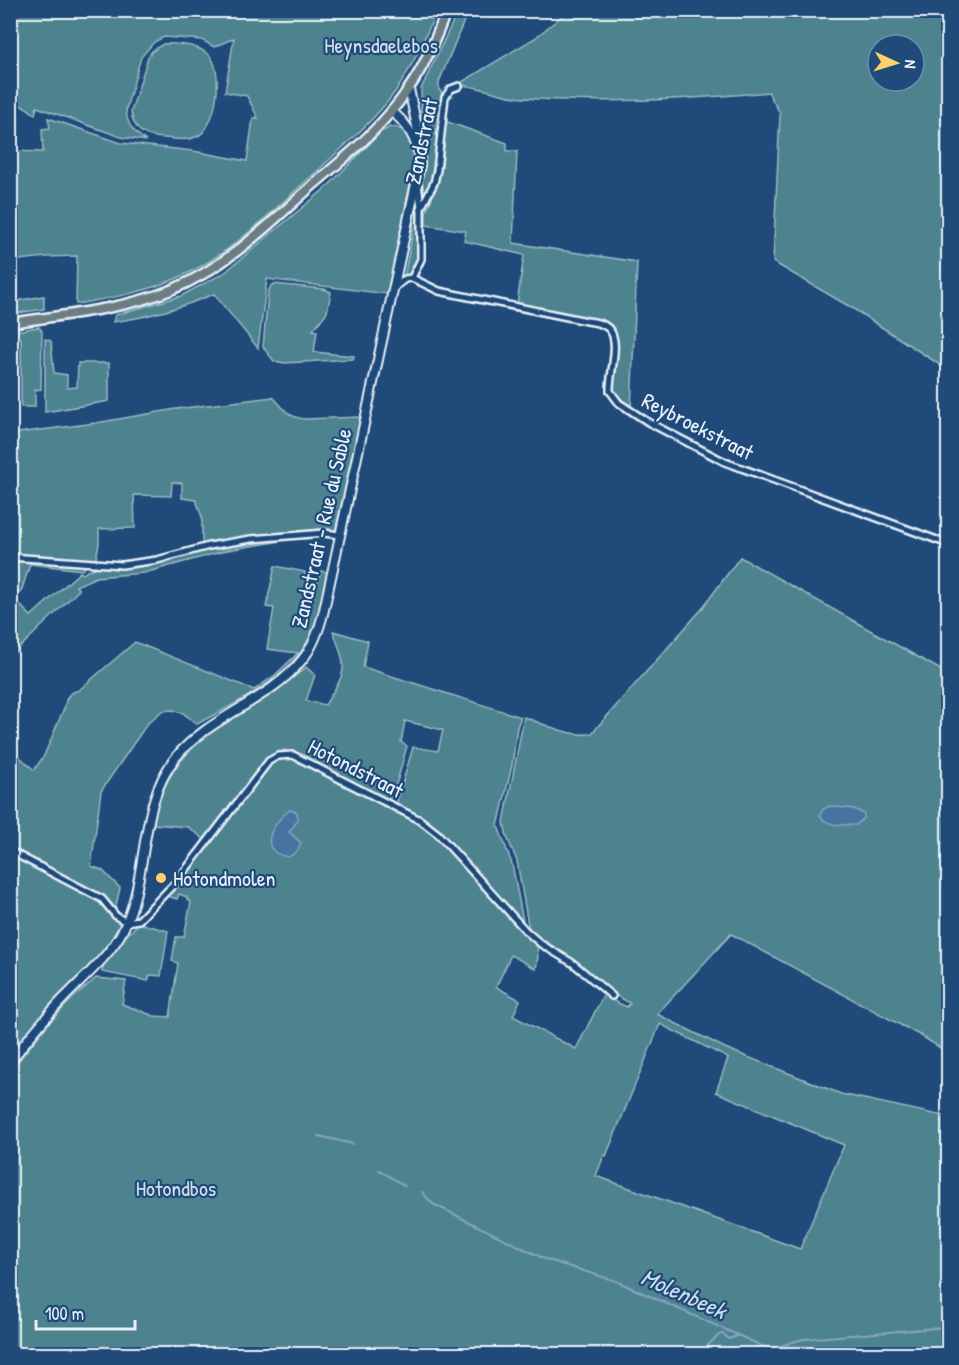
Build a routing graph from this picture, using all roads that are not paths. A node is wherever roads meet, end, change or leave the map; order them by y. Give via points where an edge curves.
1 (447, 10) edge
2 (459, 86) dead end
3 (409, 89) junction
4 (391, 111) junction
5 (417, 177) junction
6 (421, 208) junction
7 (412, 278) junction
8 (394, 288) junction
9 (10, 323) edge
10 (340, 535) junction
11 (948, 544) edge
12 (10, 557) edge
13 (10, 850) edge
14 (123, 920) junction
15 (612, 996) dead end
16 (10, 1062) edge

1 - 3 main road
2 - 6 street, Zandstraat via 445,97 435,176
3 - 4 main road
3 - 5 main road, Zandstraat - Rue du Sable via 420,141
4 - 5 main road, Zandstraat - Rue du Sable via 415,141
4 - 9 main road via 238,252 188,283 110,307
5 - 6 street, Zandstraat
5 - 8 main road, Zandstraat - Rue du Sable
6 - 7 street, Zandstraat via 421,259
7 - 8 street
7 - 11 street, Reybroekstraat via 439,291 607,327 614,340 610,391 619,403 648,422 752,473
8 - 10 main road, Zandstraat - Rue du Sable
10 - 12 street via 251,539 122,565
10 - 14 main road, Zandstraat - Rue du Sable via 319,628 310,650 267,690 188,742 165,774 155,798 137,890
13 - 14 street via 102,899
14 - 15 street, Hotondstraat via 139,920 177,881 269,761 293,755 420,820 438,834 526,931
14 - 16 main road, Zandstraat - Rue du Sable via 111,948

